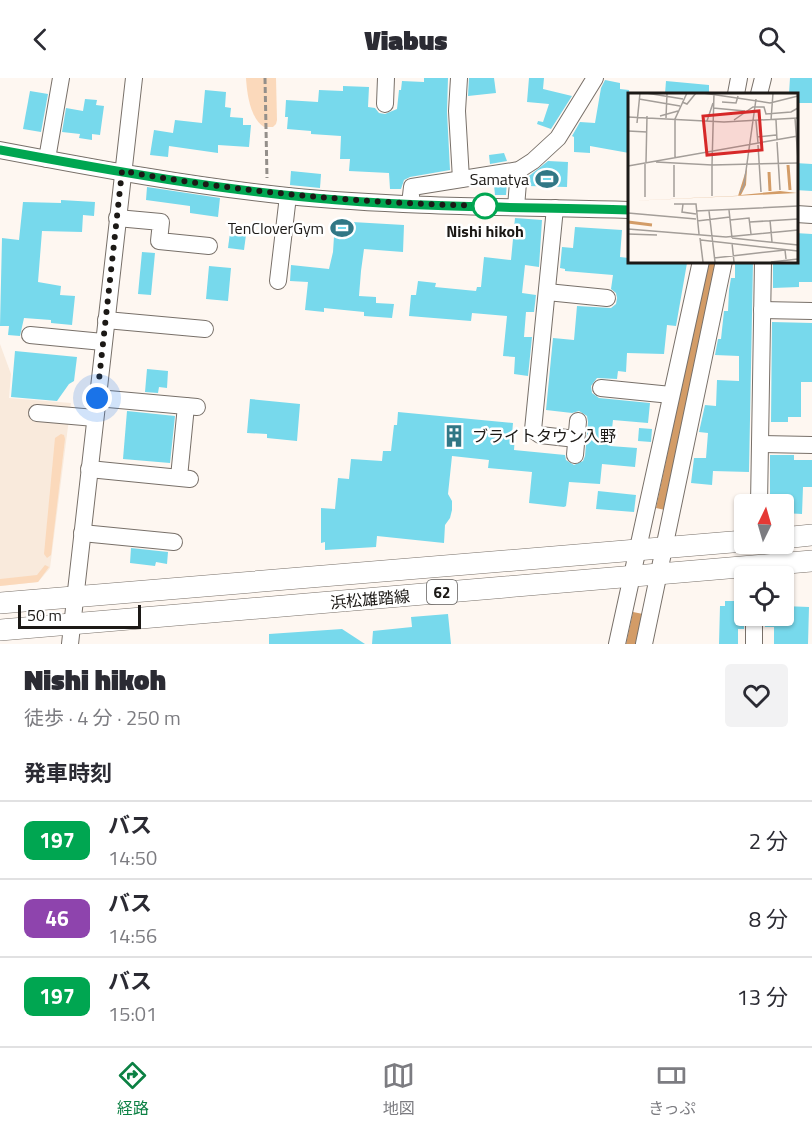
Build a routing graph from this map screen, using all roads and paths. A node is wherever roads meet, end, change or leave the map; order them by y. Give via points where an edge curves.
1 (61, 78) edge
2 (134, 78) edge
3 (265, 78) edge
4 (386, 78) edge
5 (459, 78) edge
6 (595, 78) edge
7 (739, 78) edge
8 (763, 78) edge
9 (736, 93) edge
10 (759, 93) edge
11 (385, 104) dead end
12 (0, 150) edge
13 (47, 159) junction
14 (519, 170) junction
15 (122, 171) junction
16 (461, 179) junction
17 (267, 183) dead end
18 (288, 196) junction
19 (410, 204) junction
20 (516, 207) junction
21 (555, 208) junction
22 (628, 210) edge
23 (797, 214) edge
24 (812, 215) edge
25 (117, 218) junction
26 (209, 246) dead end
27 (701, 262) edge
28 (724, 262) edge
29 (763, 262) edge
30 (278, 281) dead end
31 (547, 292) junction
32 (607, 298) dead end
33 (762, 310) junction
34 (812, 311) edge
35 (106, 320) junction
36 (205, 329) dead end
37 (30, 335) dead end
38 (103, 342) junction
39 (601, 388) dead end
40 (671, 394) junction
41 (97, 398) junction
42 (37, 412) dead end
43 (95, 418) junction
44 (578, 421) dead end
45 (760, 444) junction
46 (812, 445) edge
47 (89, 469) junction
48 (759, 494) edge
49 (82, 533) junction
50 (812, 535) edge
51 (794, 536) edge
52 (174, 542) dead end
53 (734, 542) edge
54 (664, 548) junction
55 (637, 550) junction
56 (812, 561) edge
57 (783, 566) edge
58 (734, 572) edge
59 (659, 574) junction
60 (632, 576) junction
61 (75, 597) junction
62 (0, 603) edge
63 (754, 626) edge
64 (0, 630) edge
65 (71, 634) edge
66 (617, 644) edge
67 (644, 644) edge
68 (754, 644) edge

1 - 13 street
2 - 15 street
3 - 17 path
4 - 11 street
5 - 16 street
6 - 14 street via 558,138
7 - 9 street
8 - 10 street
12 - 13 street
13 - 15 street
14 - 16 street
14 - 20 street
15 - 18 street
15 - 25 street
16 - 19 street via 412,187
18 - 19 street
18 - 30 street
19 - 20 street
20 - 21 street
21 - 22 street
21 - 31 street
23 - 24 street
25 - 26 street via 161,222 159,241
25 - 35 street
27 - 40 street
28 - 54 street
29 - 33 street
31 - 32 street
31 - 44 street via 533,430 575,447
33 - 34 street
33 - 45 street
35 - 36 street
35 - 38 street
37 - 38 street
38 - 41 street
39 - 40 street
40 - 55 street
41 - 43 street
41 - 47 street via 191,406 184,478
42 - 43 street
43 - 47 street
45 - 46 street
45 - 48 street
47 - 49 street
49 - 52 street
49 - 61 street
50 - 51 main road
53 - 54 main road, 浜松雄踏線 / 62
54 - 55 main road, 浜松雄踏線 / 62
54 - 59 street
55 - 60 street
55 - 61 main road, 浜松雄踏線 / 62
56 - 57 main road, 浜松雄踏線 / 62
58 - 59 main road, 浜松雄踏線 / 62
59 - 60 main road, 浜松雄踏線 / 62
59 - 67 street
60 - 65 main road, 浜松雄踏線 / 62
60 - 66 street
61 - 62 main road, 浜松雄踏線 / 62
61 - 65 street
63 - 68 street
64 - 65 main road, 浜松雄踏線 / 62

